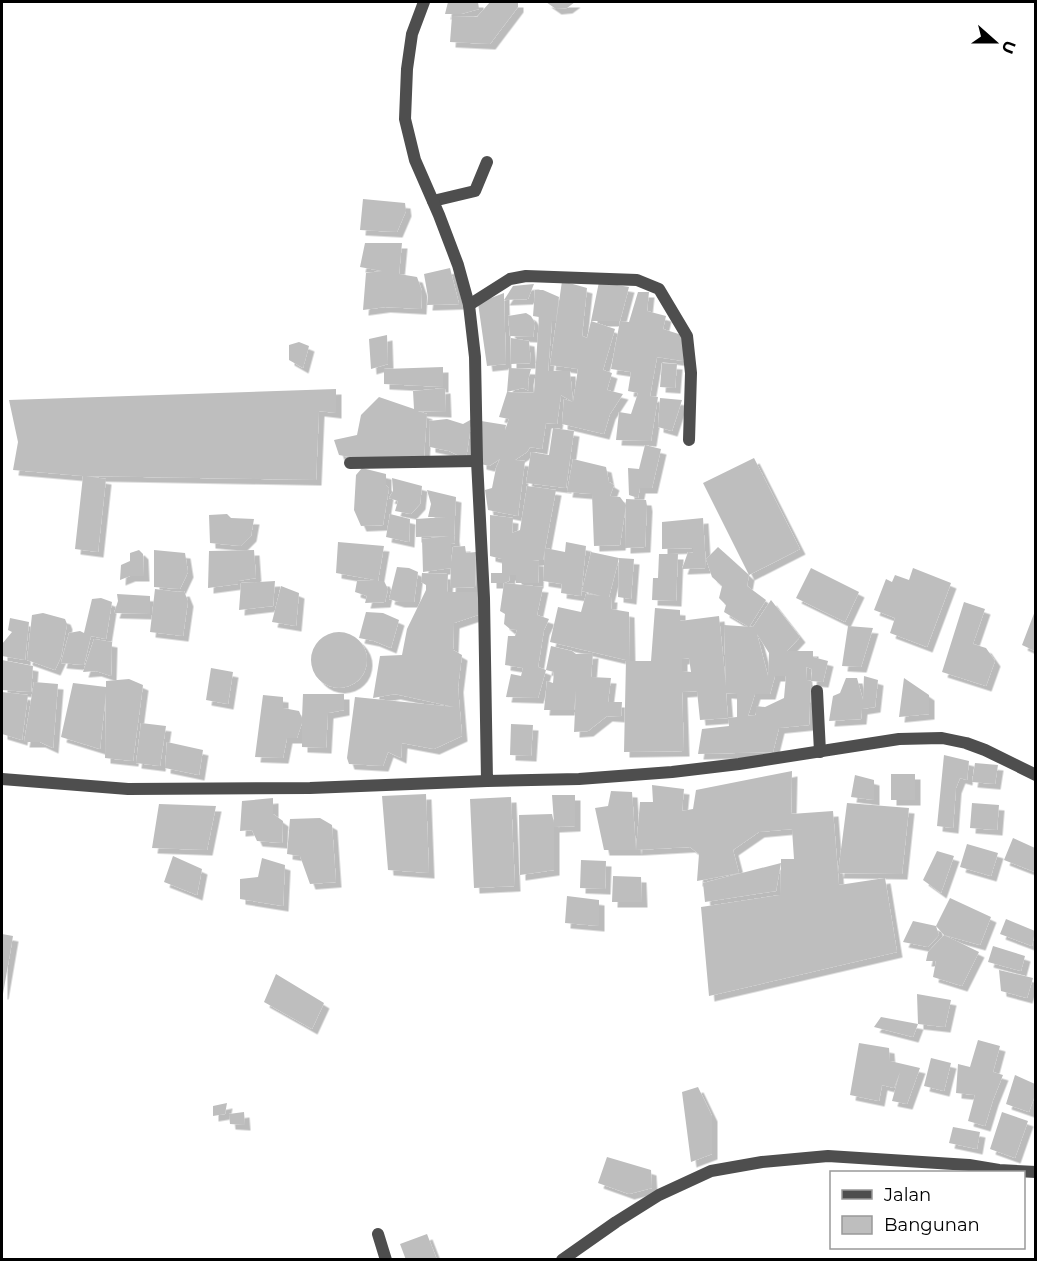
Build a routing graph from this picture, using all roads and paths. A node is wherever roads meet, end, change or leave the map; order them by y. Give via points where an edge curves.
1 (424, 2) edge
2 (487, 162) dead end
3 (433, 201) junction
4 (468, 305) junction
5 (689, 440) dead end
6 (477, 461) junction
7 (350, 463) dead end
8 (816, 691) dead end
9 (820, 752) junction
10 (1035, 775) edge
11 (2, 779) edge
12 (487, 781) junction
13 (1017, 1171) edge
14 (378, 1234) dead end
15 (386, 1260) edge
16 (562, 1260) edge

1 - 3 street via 412,34 405,119 415,160
2 - 3 street via 475,191
3 - 4 street via 458,265
4 - 5 street via 510,279 526,276 637,280 658,289 687,336 691,373
4 - 6 street via 475,357
6 - 7 street
6 - 12 street
8 - 9 street
9 - 10 street via 899,739 942,738 985,750
9 - 12 street via 672,772
11 - 12 street via 128,789 310,788
13 - 16 street via 828,1156 711,1171 659,1195
14 - 15 street

